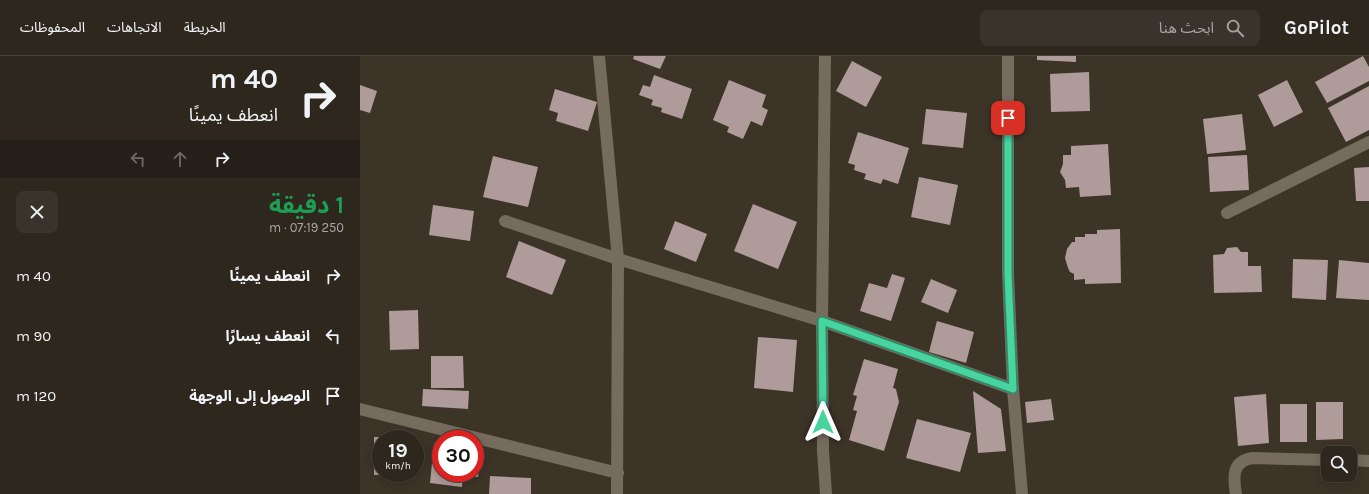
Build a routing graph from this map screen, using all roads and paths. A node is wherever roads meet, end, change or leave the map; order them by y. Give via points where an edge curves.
1 (599, 56) edge
2 (825, 56) edge
3 (1008, 56) edge
4 (1369, 142) edge
5 (1228, 213) dead end
6 (505, 221) dead end
7 (618, 260) junction
8 (822, 321) junction
9 (1013, 389) junction
10 (360, 409) edge
11 (1321, 460) edge
12 (1357, 460) edge
13 (1369, 461) edge
14 (618, 473) junction
15 (618, 494) edge
16 (826, 494) edge
17 (1022, 494) edge
18 (1236, 494) edge

1 - 7 street
2 - 8 street
3 - 9 street via 1008,274
4 - 5 street
6 - 7 street
7 - 8 street
7 - 14 street
8 - 9 street
8 - 16 street via 823,451
9 - 17 street
10 - 14 street
11 - 18 street via 1244,459 1238,464 1234,479
12 - 13 street
14 - 15 street

